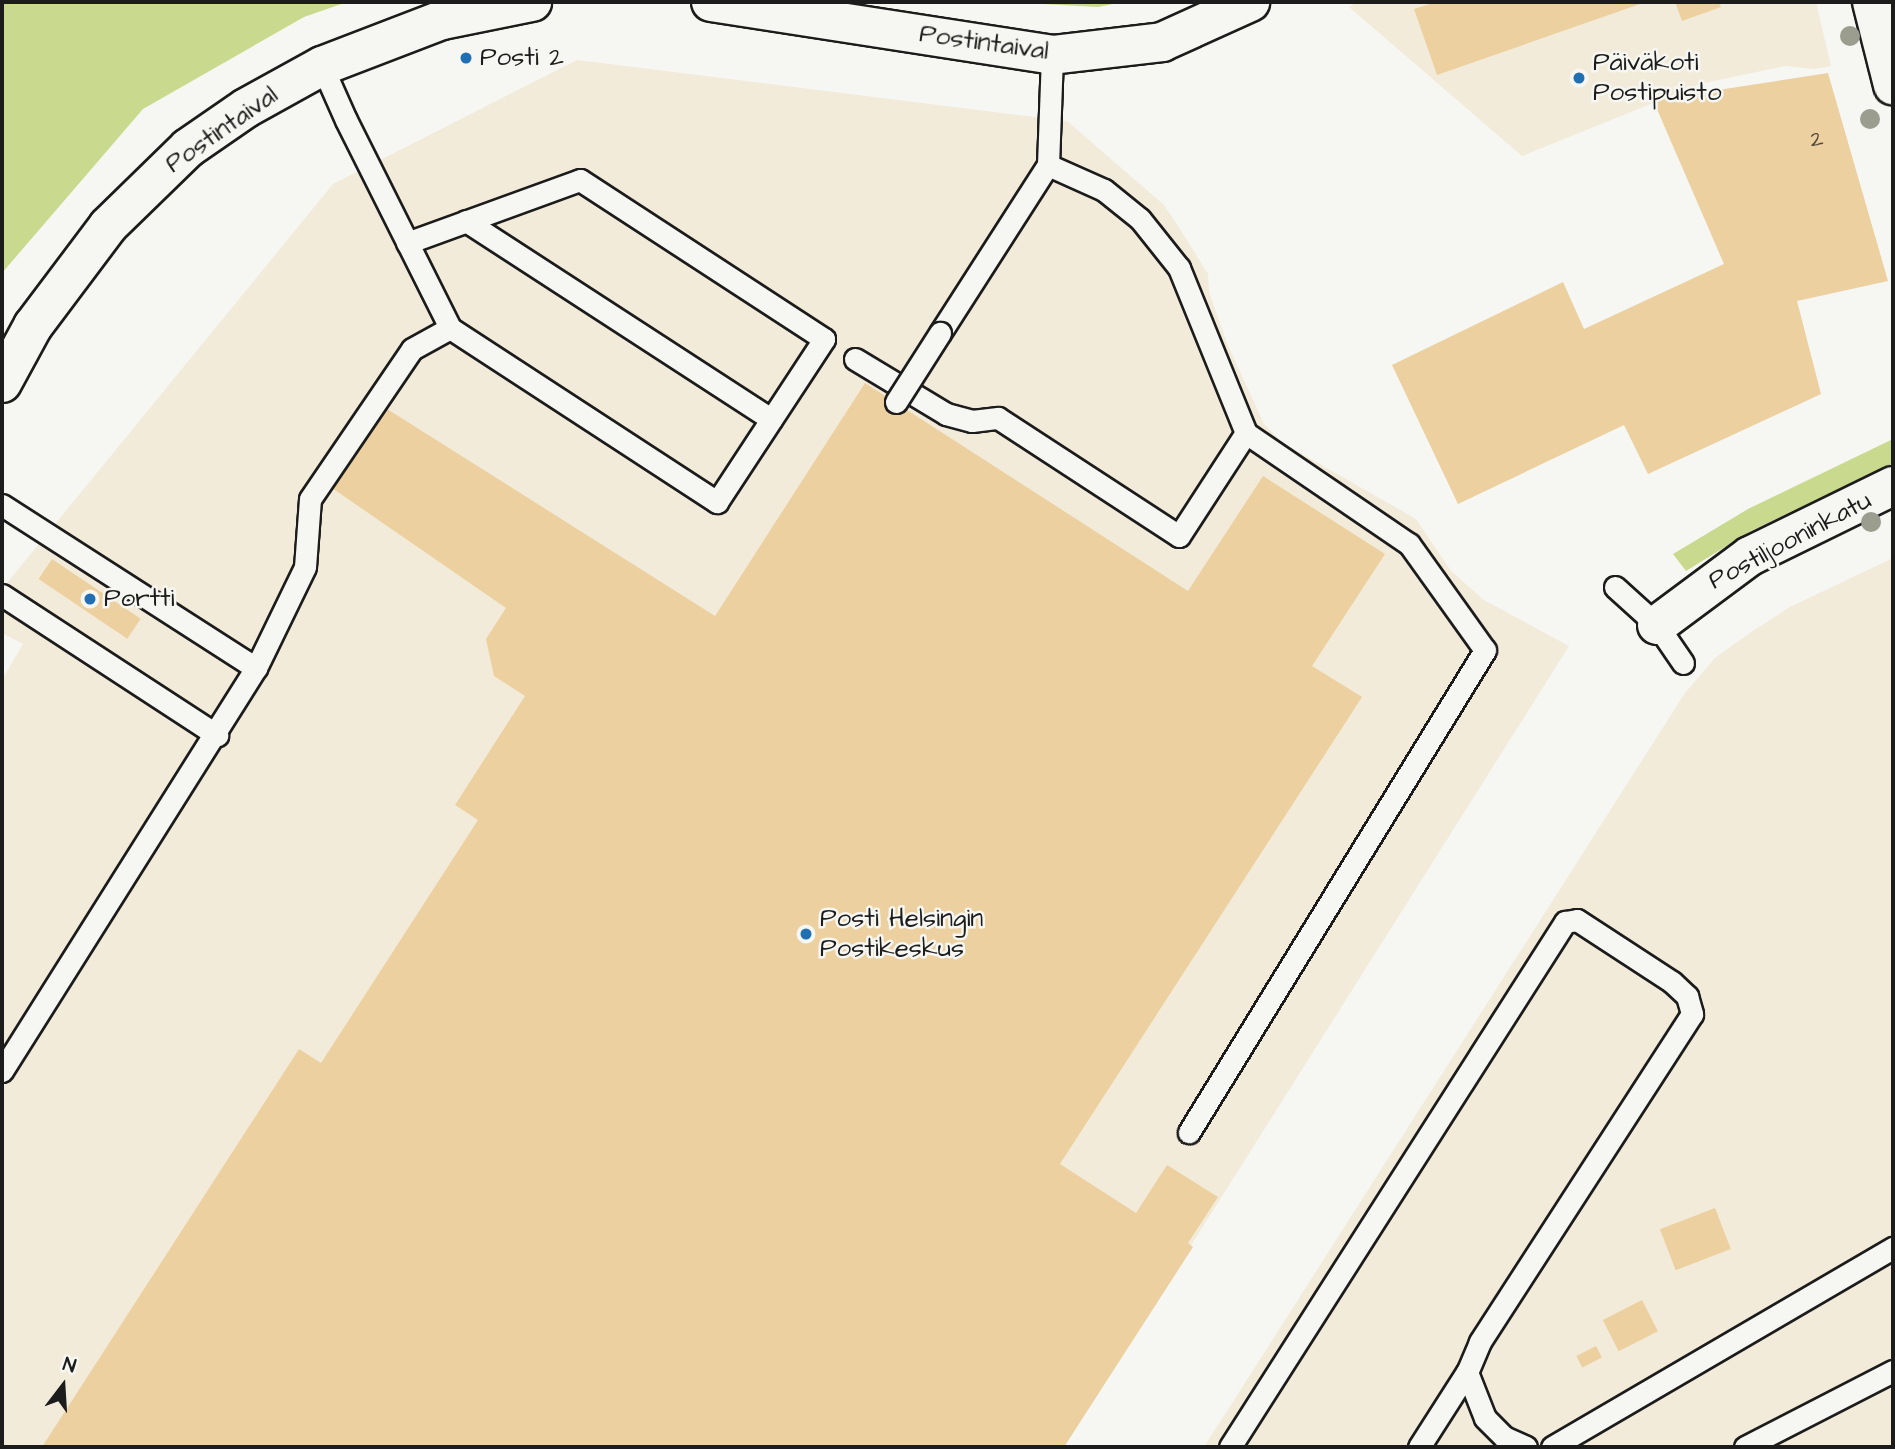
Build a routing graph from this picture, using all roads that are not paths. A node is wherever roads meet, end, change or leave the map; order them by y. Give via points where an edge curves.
1 (532, 2) edge
2 (710, 2) edge
3 (1250, 2) edge
4 (1872, 2) edge
5 (1052, 55) junction
6 (322, 66) junction
7 (1892, 77) edge
8 (1048, 165) junction
9 (466, 221) junction
10 (407, 243) junction
11 (450, 328) junction
12 (855, 359) dead end
13 (2, 383) edge
14 (895, 402) dead end
15 (771, 419) junction
16 (1246, 433) junction
17 (1893, 486) edge
18 (2, 505) edge
19 (1615, 587) dead end
20 (2, 595) edge
21 (1657, 625) junction
22 (1683, 663) dead end
23 (257, 668) junction
24 (217, 735) junction
25 (2, 1071) edge
26 (1189, 1132) dead end
27 (1893, 1248) edge
28 (1893, 1371) edge
29 (1467, 1372) junction
30 (1230, 1447) edge
31 (1419, 1447) edge
32 (1526, 1447) edge
33 (1552, 1447) edge
34 (1745, 1447) edge

1 - 6 street, Postintaival via 442,20
2 - 5 street, Postintaival
3 - 5 street, Postintaival via 1162,42
4 - 7 street
5 - 8 lane
6 - 10 lane
6 - 13 street, Postintaival via 246,108 188,148 139,192 66,279
8 - 14 lane, bridge
8 - 16 lane via 1104,190 1140,219 1179,268
9 - 10 lane
9 - 15 lane
9 - 15 lane via 580,180 824,339
10 - 11 lane
11 - 15 lane via 717,502
11 - 23 lane via 412,349 310,499 305,567
12 - 16 lane via 946,414 972,421 998,418 1179,536
16 - 26 lane via 1409,544 1485,650
17 - 21 street, Postiljooninkatu via 1750,556 1698,590
18 - 23 lane
19 - 21 lane
20 - 24 lane
21 - 22 lane
23 - 24 lane
24 - 25 lane
27 - 33 lane
28 - 34 lane
29 - 30 lane via 1480,1342 1692,1014 1687,996 1672,982 1577,920 1565,922
29 - 31 lane
29 - 32 lane via 1485,1418 1504,1437

